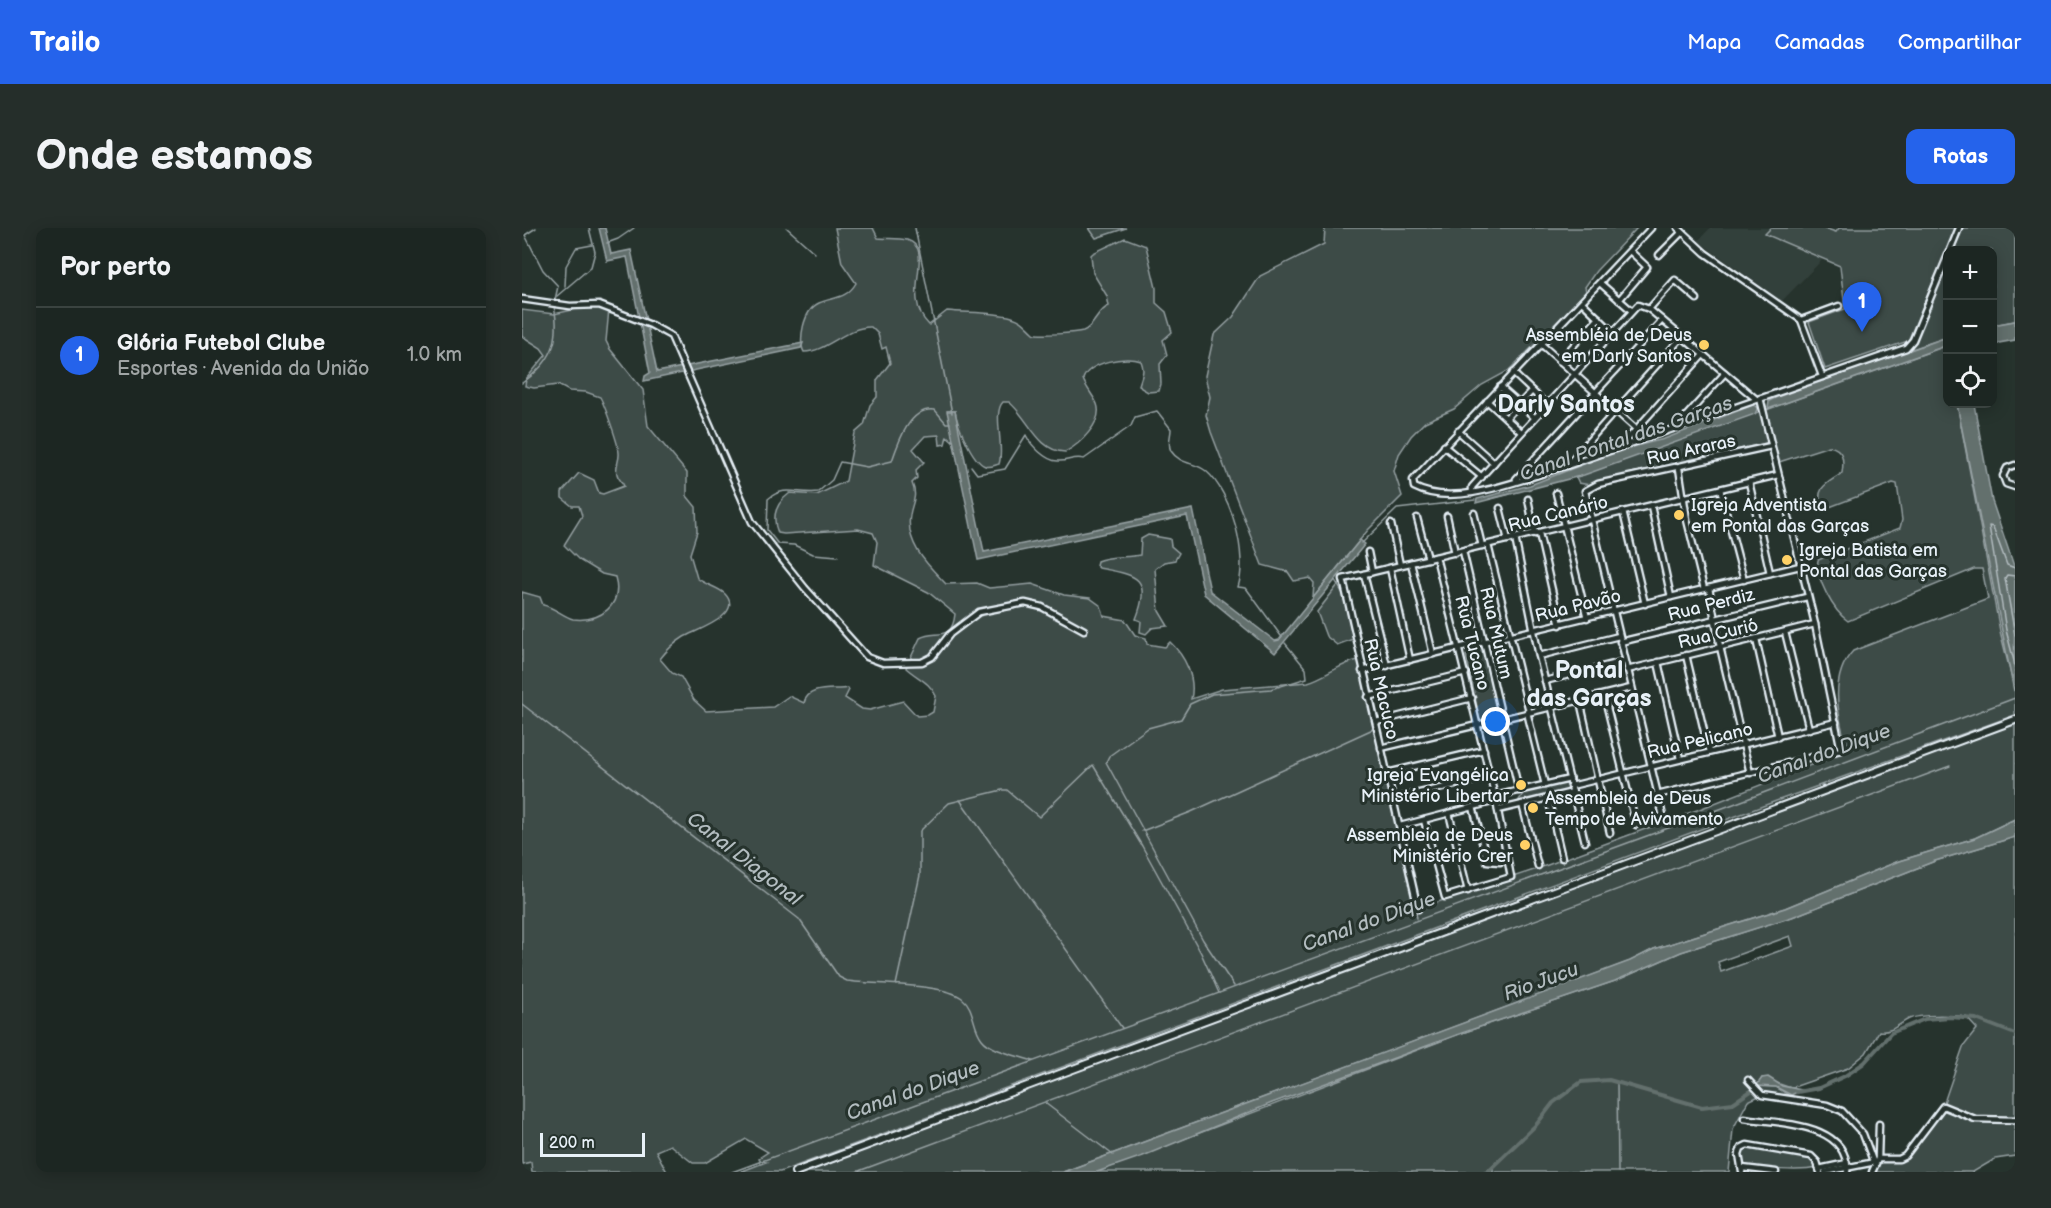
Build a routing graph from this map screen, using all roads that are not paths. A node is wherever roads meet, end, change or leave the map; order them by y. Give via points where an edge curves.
1 (1651, 228) edge
2 (1959, 228) edge
3 (1680, 230) edge
4 (1952, 246) edge
5 (1630, 251) junction
6 (1659, 255) dead end
7 (1943, 265) edge
8 (1600, 283) junction
9 (522, 299) edge
10 (1697, 299) dead end
11 (1619, 300) junction
12 (1582, 302) junction
13 (1839, 306) dead end
14 (1649, 309) junction
15 (1632, 310) junction
16 (1599, 318) junction
17 (1662, 320) junction
18 (1801, 320) junction
19 (1613, 332) junction
20 (1682, 337) junction
21 (1540, 345) junction
22 (1703, 355) junction
23 (1559, 361) junction
24 (1513, 373) junction
25 (1725, 373) junction
26 (1574, 375) junction
27 (1822, 376) junction
28 (1500, 387) junction
29 (1532, 391) junction
30 (1595, 393) junction
31 (1759, 400) junction
32 (1486, 401) junction
33 (1519, 405) junction
34 (1547, 405) junction
35 (1615, 412) junction
36 (1534, 417) junction
37 (1506, 418) junction
38 (1676, 427) junction
39 (1636, 429) junction
40 (1458, 431) junction
41 (1521, 432) junction
42 (1444, 446) junction
43 (1621, 446) junction
44 (1771, 446) junction
45 (1494, 464) junction
46 (2015, 465) edge
47 (1566, 466) junction
48 (1679, 468) junction
49 (1778, 475) junction
50 (1482, 477) junction
51 (1514, 481) junction
52 (1749, 482) junction
53 (2015, 487) edge
54 (1720, 489) junction
55 (1472, 493) junction
56 (1556, 494) dead end
57 (1683, 498) junction
58 (1528, 499) dead end
59 (1651, 506) junction
60 (1500, 508) dead end
61 (1623, 512) junction
62 (1474, 513) dead end
63 (1446, 516) dead end
64 (1417, 518) dead end
65 (1592, 520) junction
66 (1391, 524) dead end
67 (1564, 526) junction
68 (1537, 533) junction
69 (1515, 538) junction
70 (1508, 540) junction
71 (1485, 546) junction
72 (1463, 551) junction
73 (1368, 552) dead end
74 (1455, 553) junction
75 (1436, 557) junction
76 (1428, 559) junction
77 (1411, 563) junction
78 (1400, 565) junction
79 (1800, 566) junction
80 (1390, 568) junction
81 (1372, 572) junction
82 (1770, 573) junction
83 (1364, 574) junction
84 (1343, 579) joint
85 (1744, 580) junction
86 (1706, 589) junction
87 (1671, 597) junction
88 (1807, 597) junction
89 (1645, 604) junction
90 (1614, 612) junction
91 (1587, 618) junction
92 (1714, 618) junction
93 (1815, 624) junction
94 (1560, 625) junction
95 (1084, 630) dead end
96 (1534, 631) junction
97 (1785, 632) junction
98 (1510, 636) junction
99 (1620, 639) junction
100 (1756, 639) junction
101 (1485, 643) junction
102 (1720, 647) junction
103 (1459, 649) junction
104 (1433, 654) junction
105 (1686, 655) junction
106 (1539, 656) junction
107 (1410, 660) junction
108 (1625, 661) junction
109 (1658, 662) junction
110 (1387, 666) junction
111 (1627, 670) junction
112 (1362, 671) junction
113 (1466, 673) junction
114 (1545, 681) junction
115 (1631, 688) junction
116 (1604, 695) junction
117 (1368, 697) junction
118 (1472, 698) junction
119 (1580, 700) junction
120 (1553, 706) junction
121 (1528, 712) junction
122 (1501, 718) junction
123 (2015, 720) edge
124 (1376, 722) junction
125 (1836, 722) junction
126 (1477, 724) junction
127 (1809, 729) junction
128 (1778, 736) junction
129 (1743, 744) junction
130 (1382, 748) junction
131 (1484, 750) junction
132 (1709, 752) junction
133 (1680, 759) junction
134 (1650, 767) junction
135 (1387, 773) junction
136 (1750, 773) junction
137 (1623, 774) junction
138 (1490, 777) junction
139 (1570, 779) junction
140 (1598, 780) junction
141 (1545, 785) junction
142 (1572, 789) junction
143 (1519, 791) junction
144 (1658, 795) junction
145 (1548, 798) junction
146 (1393, 799) junction
147 (1496, 799) junction
148 (1522, 804) junction
149 (1473, 807) junction
150 (1498, 810) junction
151 (1449, 813) junction
152 (1663, 816) dead end
153 (1424, 820) junction
154 (1636, 825) dead end
155 (1400, 826) junction
156 (1610, 833) dead end
157 (1585, 842) dead end
158 (1507, 858) junction
159 (1562, 858) dead end
160 (1538, 866) dead end
161 (1468, 891) junction
162 (1418, 909) dead end
163 (1748, 1080) dead end
164 (1744, 1118) dead end
165 (2015, 1120) edge
166 (1879, 1124) dead end
167 (1875, 1161) junction
168 (1847, 1168) edge
169 (1742, 1170) edge
170 (1821, 1171) edge
171 (795, 1172) edge
172 (1776, 1172) edge
173 (1872, 1172) edge

1 - 5 street
2 - 4 street
3 - 6 street
3 - 18 street
5 - 8 street
5 - 11 street via 1647,267
7 - 27 street via 1910,345
8 - 11 street
8 - 12 street
9 - 95 street via 570,306 595,304 667,333 676,342 752,522 805,588 872,660 888,664 922,662 979,612 1025,603 1042,607
10 - 14 street via 1675,280
11 - 15 street
12 - 16 street
12 - 21 street
13 - 18 street
14 - 15 street via 1639,304
14 - 17 street
15 - 19 street
16 - 19 street
16 - 23 street
17 - 20 street
17 - 30 street
18 - 27 street
19 - 26 street
20 - 22 street
20 - 35 street
21 - 23 street
21 - 24 street
22 - 25 street
22 - 39 street
23 - 26 street
24 - 28 street
24 - 29 street
25 - 31 street
25 - 38 street
26 - 30 street
26 - 34 street
27 - 31 street
28 - 32 street
28 - 33 street
29 - 33 street
29 - 34 street
30 - 35 street
30 - 51 street
31 - 38 street
31 - 44 street
32 - 37 street
32 - 40 street
33 - 36 street
33 - 37 street
34 - 36 street
35 - 39 street
35 - 47 street
36 - 41 street
37 - 41 street
38 - 43 street
39 - 43 street
40 - 42 street
40 - 45 street
41 - 45 street
42 - 50 street
42 - 55 street via 1413,480 1413,486 1445,495
43 - 47 street
44 - 48 street, Rua Araras
44 - 49 street
45 - 50 street
46 - 53 street via 2007,468 2003,476 2006,484
47 - 51 street
48 - 57 street
48 - 65 street, Rua Araras via 1587,489
49 - 52 street, Rua Canário
49 - 79 street
50 - 55 street via 1472,487
51 - 55 street
52 - 54 street, Rua Canário
52 - 82 street
54 - 57 street, Rua Canário
54 - 85 street
56 - 67 street
57 - 59 street, Rua Canário
57 - 86 street
58 - 68 street
59 - 61 street, Rua Canário
59 - 87 street
60 - 70 street
61 - 65 street, Rua Canário
61 - 89 street
62 - 71 street
63 - 74 street
64 - 76 street
65 - 67 street, Rua Canário
65 - 90 street
66 - 78 street
67 - 68 street, Rua Canário
67 - 91 street
68 - 69 street, Rua Canário
68 - 94 street
69 - 70 street, Rua Canário
69 - 96 street
70 - 71 street, Rua Canário
71 - 72 street, Rua Canário
71 - 98 street
72 - 74 street, Rua Canário
72 - 101 street, Rua Mutum
73 - 81 street
74 - 75 street, Rua Canário
75 - 76 street, Rua Canário
75 - 103 street, Rua Tucano
76 - 77 street, Rua Canário
77 - 78 street, Rua Canário
77 - 104 street
78 - 80 street, Rua Canário
79 - 82 street, Rua Pavão
79 - 88 street
80 - 81 street, Rua Canário
80 - 107 street
81 - 83 street, Rua Canário
82 - 85 street, Rua Pavão
83 - 84 street, Rua Canário
83 - 110 street
84 - 112 street, Rua Macuco
85 - 86 street, Rua Pavão
86 - 87 street, Rua Pavão
86 - 92 street
87 - 89 street, Rua Pavão
88 - 92 street, Rua Perdiz
88 - 93 street
89 - 90 street, Rua Pavão
90 - 91 street, Rua Pavão
90 - 99 street
91 - 94 street, Rua Pavão
92 - 99 street, Rua Perdiz
92 - 102 street
93 - 97 street, Rua Curió
93 - 125 street
94 - 96 street, Rua Pavão
96 - 98 street, Rua Pavão
96 - 106 street
97 - 100 street, Rua Curió
97 - 127 street
98 - 101 street, Rua Pavão
98 - 121 street
99 - 106 street, Rua Perdiz
99 - 108 street
100 - 102 street, Rua Curió
100 - 128 street
101 - 103 street, Rua Pavão
101 - 122 street, Rua Mutum
102 - 105 street, Rua Curió
102 - 129 street
103 - 104 street, Rua Pavão
103 - 113 street, Rua Tucano
104 - 107 street, Rua Pavão
105 - 109 street, Rua Curió
105 - 132 street
106 - 114 street
107 - 110 street, Rua Pavão
108 - 111 street
108 - 114 street
109 - 111 street, Rua Curió
109 - 133 street
110 - 112 street, Rua Pavão
111 - 115 street
112 - 117 street, Rua Macuco
113 - 117 street
113 - 118 street, Rua Tucano
114 - 120 street
115 - 116 street
115 - 134 street
116 - 119 street
116 - 137 street
117 - 124 street, Rua Macuco
118 - 124 street
118 - 126 street, Rua Tucano
119 - 120 street
119 - 140 street
120 - 121 street
120 - 139 street
121 - 122 street
121 - 141 street
122 - 126 street
122 - 143 street, Rua Mutum
123 - 171 main road
124 - 130 street, Rua Macuco
125 - 127 street, Rua Pelicano
125 - 136 street via 1840,752
126 - 130 street
126 - 131 street, Rua Tucano
127 - 128 street, Rua Pelicano
128 - 129 street, Rua Pelicano
129 - 132 street, Rua Pelicano
129 - 136 street
130 - 135 street, Rua Macuco
131 - 135 street
131 - 138 street, Rua Tucano
132 - 133 street, Rua Pelicano
133 - 134 street, Rua Pelicano
134 - 137 street, Rua Pelicano
134 - 144 street
135 - 146 street, Rua Macuco
136 - 144 street
137 - 140 street, Rua Pelicano
137 - 154 street
138 - 146 street
138 - 147 street, Rua Tucano
139 - 141 street
139 - 142 street
140 - 142 street, Rua Pelicano
140 - 156 street
141 - 143 street
142 - 145 street, Rua Pelicano
142 - 157 street
143 - 147 street
144 - 152 street
145 - 148 street, Rua Pelicano
145 - 159 street
146 - 155 street, Rua Macuco
147 - 149 street
147 - 150 street, Rua Tucano
148 - 150 street, Rua Pelicano
148 - 160 street
149 - 151 street
149 - 158 street via 1487,861
150 - 158 street, Rua Tucano
151 - 153 street
151 - 161 street
153 - 155 street
153 - 161 street via 1445,897
155 - 162 street, Rua Macuco
158 - 161 street, Rua Tucano via 1510,877
163 - 167 street via 1765,1096 1827,1105 1842,1112 1863,1134
164 - 168 street via 1825,1133 1838,1143
165 - 167 street via 1975,1119 1943,1106 1903,1157
166 - 167 street
167 - 168 street
167 - 173 street
168 - 170 street
169 - 170 street via 1739,1150 1747,1145 1810,1156
169 - 172 street

